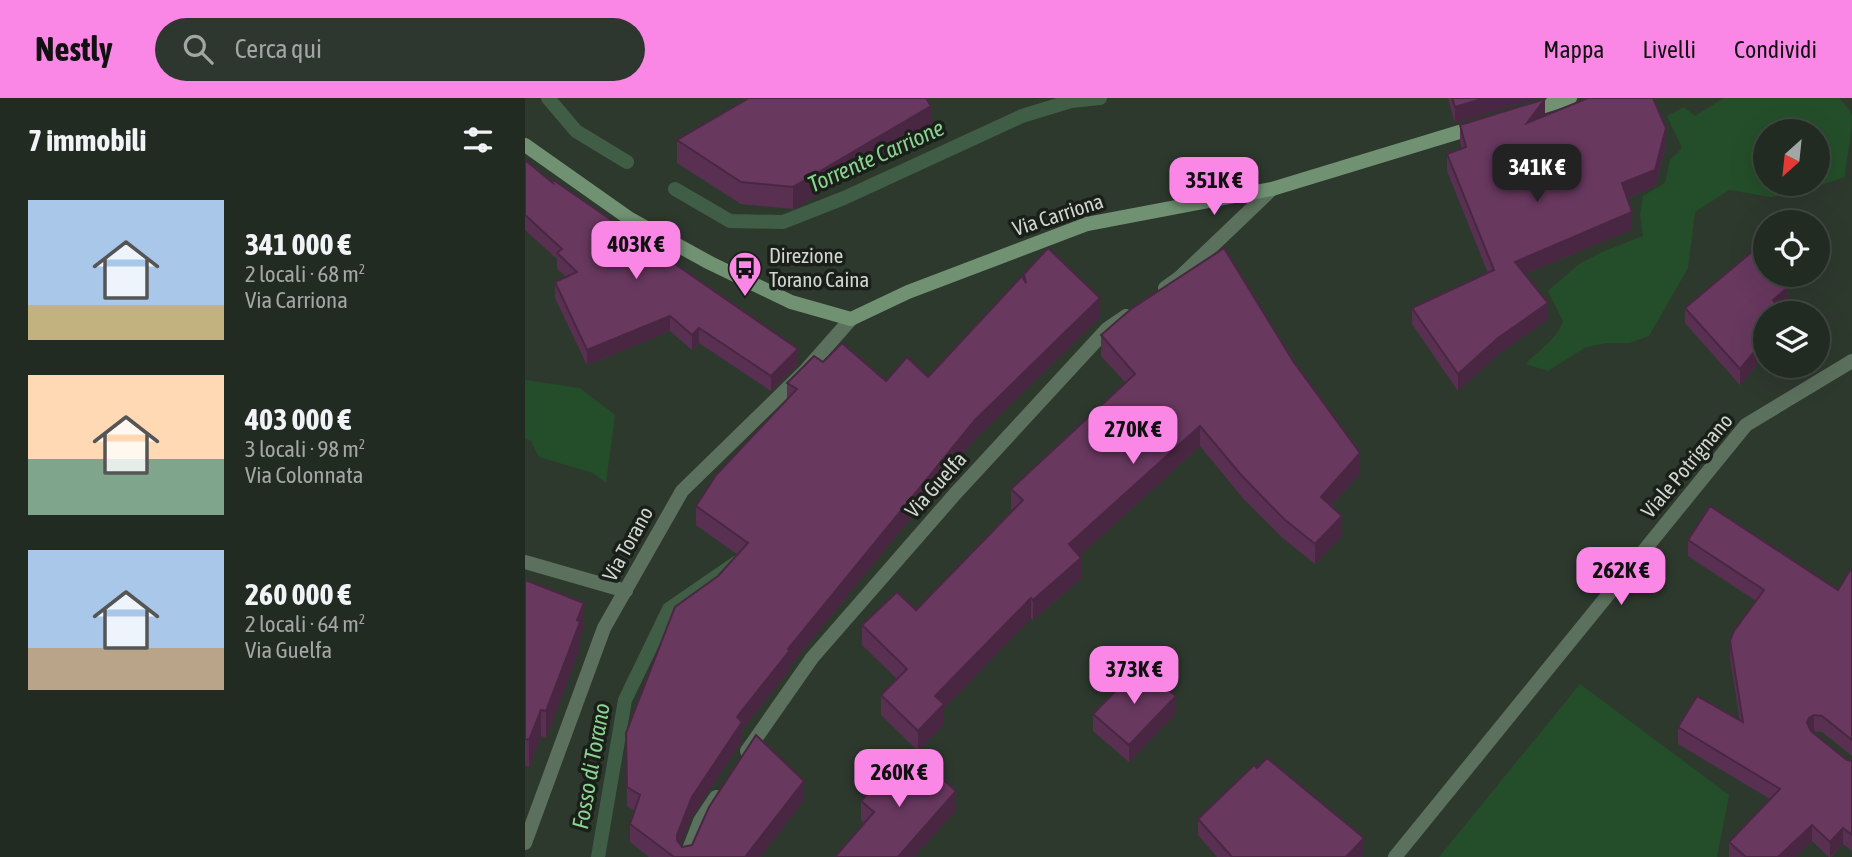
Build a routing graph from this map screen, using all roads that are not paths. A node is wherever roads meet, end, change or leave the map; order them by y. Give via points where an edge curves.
1 (1570, 98) edge
2 (525, 145) edge
3 (1272, 189) junction
4 (851, 319) junction
5 (1852, 361) edge
6 (525, 562) edge
7 (626, 591) junction
8 (736, 767) edge
9 (722, 788) edge
10 (525, 843) edge
11 (686, 857) edge
12 (1395, 857) edge

1 - 3 main road, Via Carriona
2 - 4 main road via 630,219 710,262 791,302
3 - 4 main road, Via Carriona via 1087,224 908,292
3 - 8 street, Via Guelfa via 1179,278 1107,329 812,658
4 - 7 street, Via Torano via 806,370 682,491
5 - 12 street, Viale Potrignano via 1746,425
6 - 7 street
7 - 10 street, Via Torano via 604,628
9 - 11 street via 700,821

